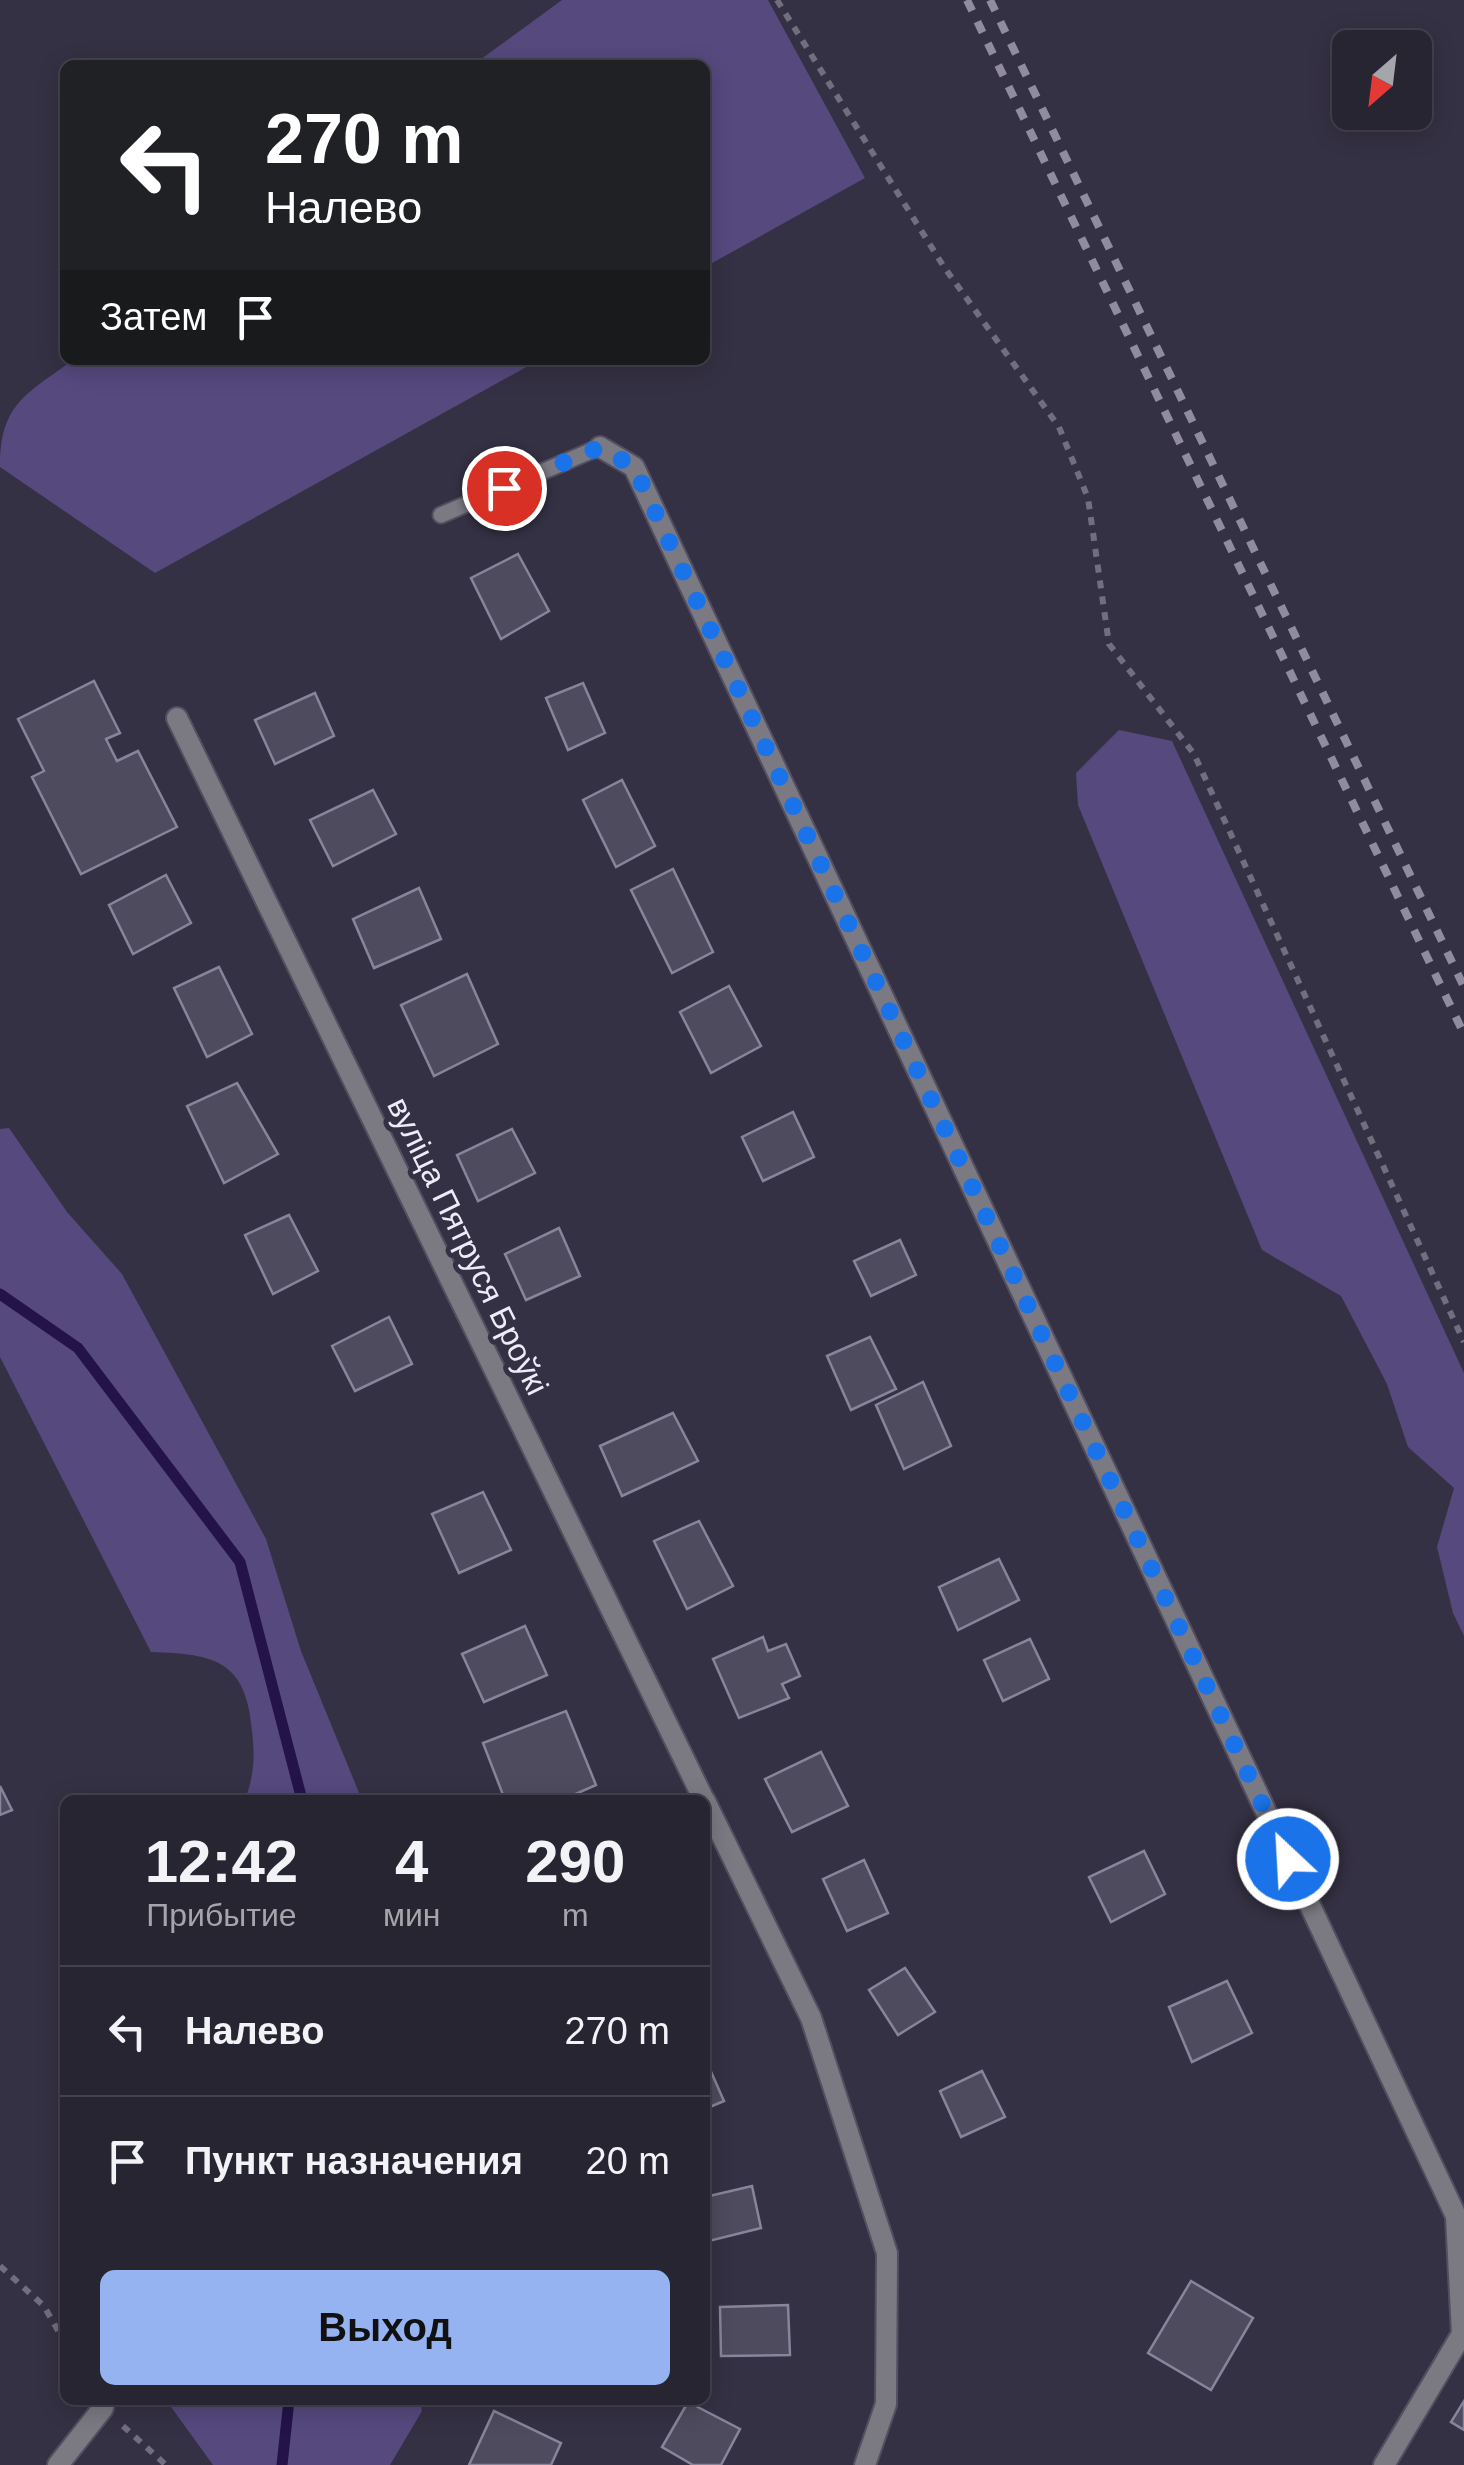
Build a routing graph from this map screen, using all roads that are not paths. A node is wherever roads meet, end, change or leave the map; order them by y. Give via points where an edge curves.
1 (600, 447) joint
2 (441, 515) dead end
3 (178, 718) dead end
4 (702, 1795) edge
5 (710, 1811) edge
6 (103, 2408) road end
7 (58, 2465) edge
8 (865, 2465) edge
9 (1384, 2465) edge

1 - 2 lane
1 - 9 street via 634,467 1456,2216 1462,2334
3 - 4 street, вуліца Пятруся Броўкі
5 - 8 street, вуліца Пятруся Броўкі via 810,2018 887,2253 886,2404
6 - 7 street

